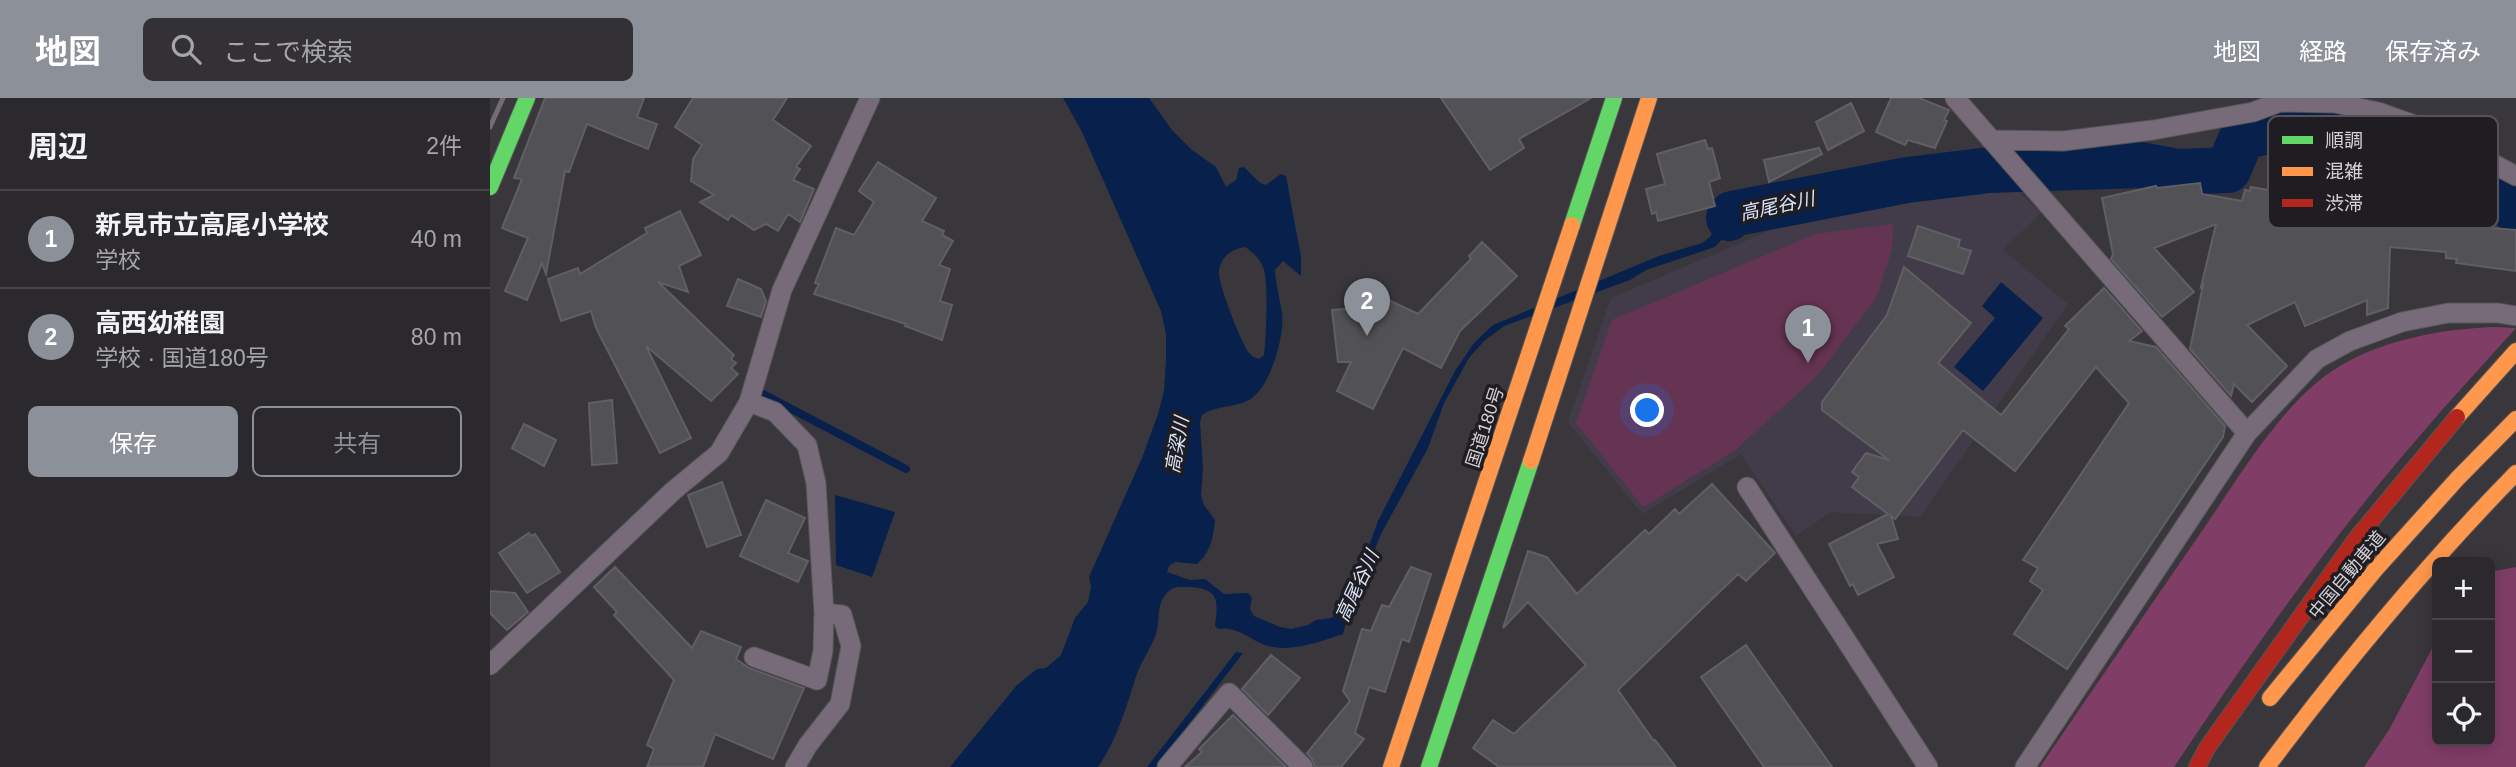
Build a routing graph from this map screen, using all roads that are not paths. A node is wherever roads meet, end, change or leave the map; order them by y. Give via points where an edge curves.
1 (527, 98) edge
2 (870, 98) edge
3 (1614, 98) edge
4 (1649, 98) edge
5 (1955, 98) edge
6 (2389, 116) edge
7 (1997, 147) junction
8 (2498, 166) edge
9 (2516, 176) edge
10 (490, 187) edge
11 (2516, 316) edge
12 (2516, 351) edge
13 (749, 402) junction
14 (2516, 419) edge
15 (2247, 433) junction
16 (2516, 474) edge
17 (1747, 487) dead end
18 (824, 613) junction
19 (754, 657) dead end
20 (490, 665) edge
21 (2258, 715) dead end
22 (795, 767) edge
23 (1167, 767) edge
24 (1303, 767) edge
25 (1391, 767) edge
26 (1429, 767) edge
27 (1928, 767) edge
28 (2025, 767) edge
29 (2197, 767) edge
30 (2267, 767) edge

1 - 10 main road
2 - 13 street via 782,290
3 - 25 main road, 国道180号
4 - 26 main road
5 - 7 street
6 - 7 street via 2335,103 2280,102 2253,112 2153,130
7 - 15 street
8 - 9 street
11 - 15 street via 2448,313 2402,322 2350,341 2317,359
12 - 29 main road via 2433,443 2356,539
13 - 18 street via 775,412 807,445 816,482
13 - 20 street via 719,453
14 - 21 main road, 中国自動車道 via 2375,570
15 - 28 street
16 - 30 main road via 2403,597
17 - 27 street
18 - 19 street via 817,680
18 - 22 street via 842,615 851,646 849,658 840,704
23 - 24 street via 1229,693

